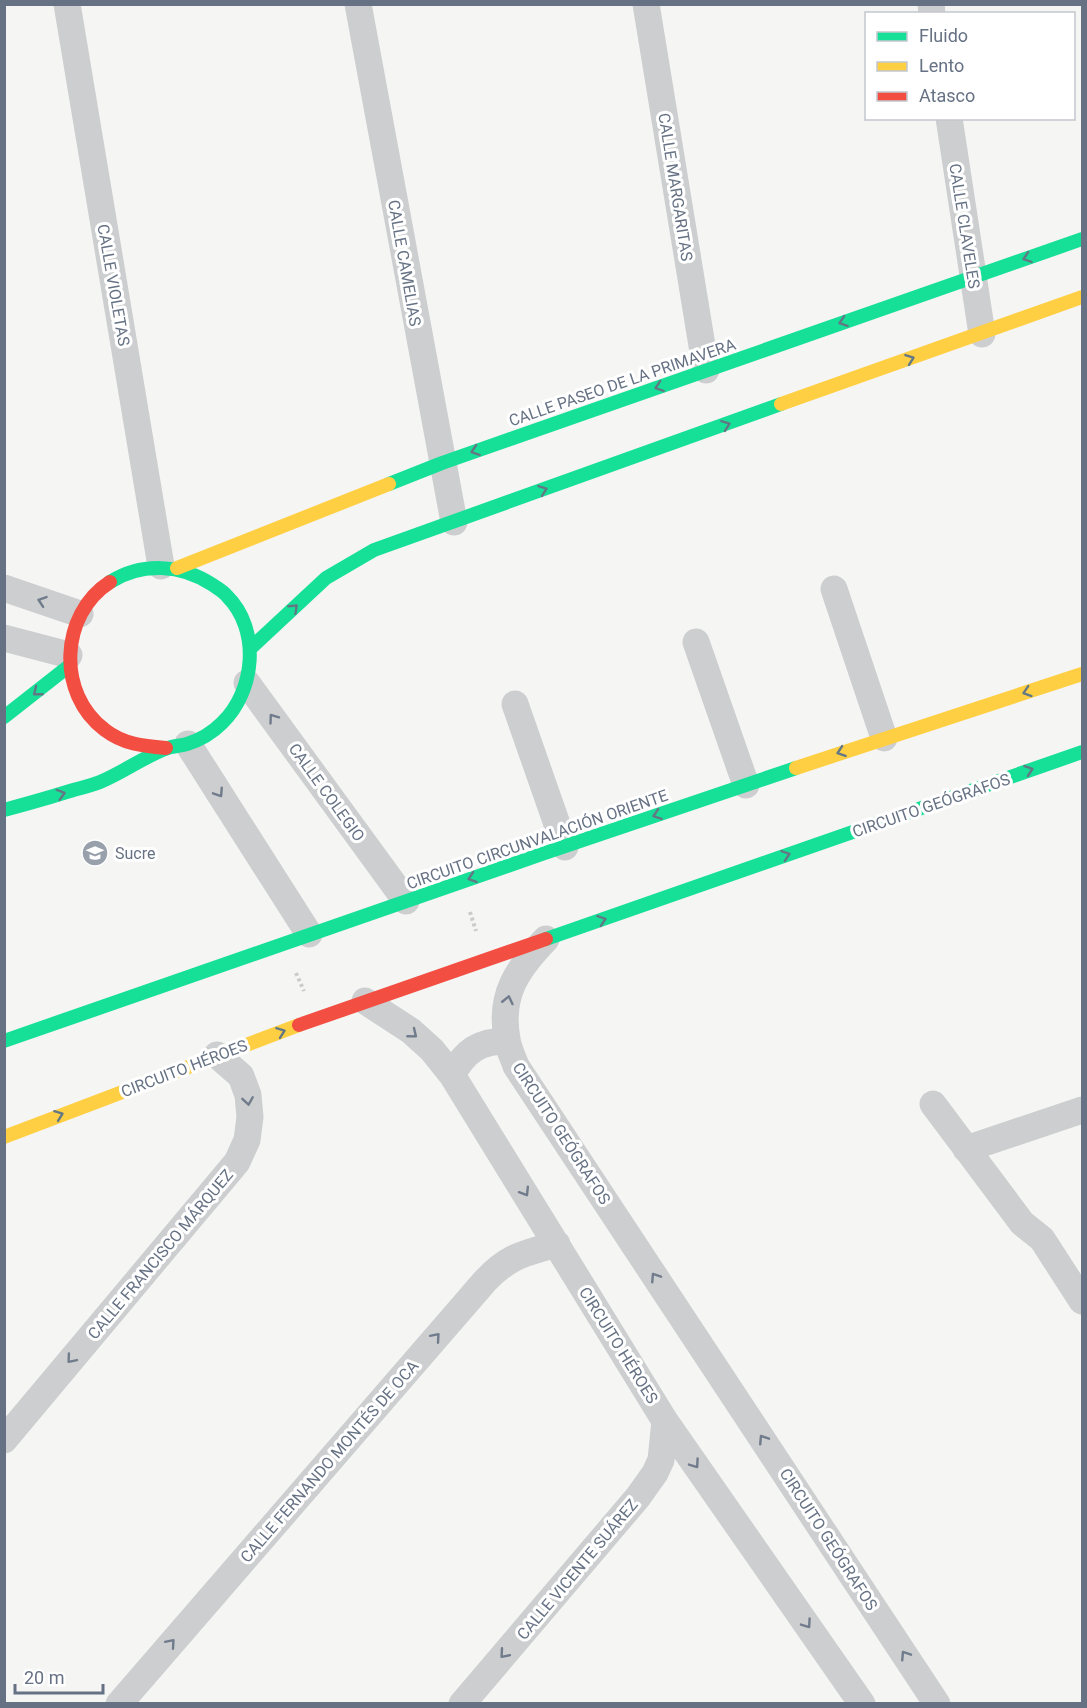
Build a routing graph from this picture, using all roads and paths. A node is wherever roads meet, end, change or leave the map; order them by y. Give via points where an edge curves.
1 (67, 4) edge
2 (358, 4) edge
3 (646, 4) edge
4 (949, 120) edge
5 (1083, 239) edge
6 (973, 277) junction
7 (1083, 297) edge
8 (982, 334) junction
9 (705, 370) junction
10 (442, 463) junction
11 (454, 522) junction
12 (169, 567) junction
13 (4, 588) edge
14 (834, 589) dead end
15 (80, 614) junction
16 (4, 638) edge
17 (696, 642) dead end
18 (250, 648) junction
19 (69, 661) junction
20 (1083, 674) edge
21 (247, 683) junction
22 (515, 704) dead end
23 (4, 717) edge
24 (884, 738) junction
25 (177, 746) junction
26 (1083, 752) edge
27 (746, 785) junction
28 (4, 810) edge
29 (565, 847) junction
30 (406, 901) junction
31 (309, 934) junction
32 (546, 939) junction
33 (295, 971) dead end
34 (303, 990) dead end
35 (365, 1001) junction
36 (4, 1041) edge
37 (507, 1041) junction
38 (217, 1054) junction
39 (452, 1075) junction
40 (933, 1104) dead end
41 (1083, 1110) edge
42 (4, 1137) edge
43 (966, 1149) junction
44 (556, 1244) junction
45 (1083, 1301) edge
46 (666, 1421) junction
47 (4, 1440) edge
48 (120, 1704) edge
49 (462, 1704) edge
50 (862, 1704) edge
51 (937, 1704) edge

1 - 12 street, CALLE VIOLETAS
2 - 10 street, CALLE CAMELIAS
3 - 9 street, CALLE MARGARITAS
4 - 6 street, CALLE CLAVELES
5 -> 6 street, CALLE PASEO DE LA PRIMAVERA
6 - 8 street, CALLE CLAVELES
6 -> 9 street, CALLE PASEO DE LA PRIMAVERA
7 - 8 street
11 -> 8 street
9 -> 10 street, CALLE PASEO DE LA PRIMAVERA
10 - 11 street, CALLE CAMELIAS
10 - 12 street, CALLE PASEO DE LA PRIMAVERA
18 -> 11 street via 326,578 374,550
12 - 15 street via 137,569 114,579 94,594
12 - 18 street via 204,578 227,596 243,620
15 -> 13 street
14 - 24 street
15 - 19 street via 72,634
16 - 19 street
17 - 27 street
18 - 21 street
19 -> 23 street
19 - 25 street via 81,704 109,733 146,747
20 -> 24 street, CIRCUITO CIRCUNVALACIÓN ORIENTE
21 - 25 street via 225,721 208,735
30 -> 21 street, CALLE COLEGIO
22 - 29 street
24 -> 27 street, CIRCUITO CIRCUNVALACIÓN ORIENTE
28 -> 25 street via 100,782
25 -> 31 street
32 -> 26 street, CIRCUITO GEÓGRAFOS
27 -> 29 street, CIRCUITO CIRCUNVALACIÓN ORIENTE
29 -> 30 street, CIRCUITO CIRCUNVALACIÓN ORIENTE
30 - 31 street, CIRCUITO CIRCUNVALACIÓN ORIENTE
31 - 36 street, CIRCUITO CIRCUNVALACIÓN ORIENTE
32 - 35 street, CIRCUITO HÉROES
37 -> 32 street, CIRCUITO GEÓGRAFOS via 507,998 520,969
33 - 34 path
38 -> 35 street, CIRCUITO HÉROES
35 -> 39 street, CIRCUITO HÉROES via 411,1031
37 - 39 street via 473,1049
51 -> 37 street, CIRCUITO GEÓGRAFOS via 516,1066
42 -> 38 street, CIRCUITO HÉROES
38 -> 47 street, CALLE FRANCISCO MÁRQUEZ via 241,1076 248,1095 247,1140 237,1162
39 -> 44 street, CIRCUITO HÉROES
40 - 43 street
41 - 43 street
43 - 45 street via 1022,1223 1042,1239
44 - 46 street, CIRCUITO HÉROES
48 -> 44 street, CALLE FERNANDO MONTÉS DE OCA via 485,1281 516,1256
46 -> 49 street, CALLE VICENTE SUÁREZ via 661,1460 638,1497
46 -> 50 street, CIRCUITO HÉROES

